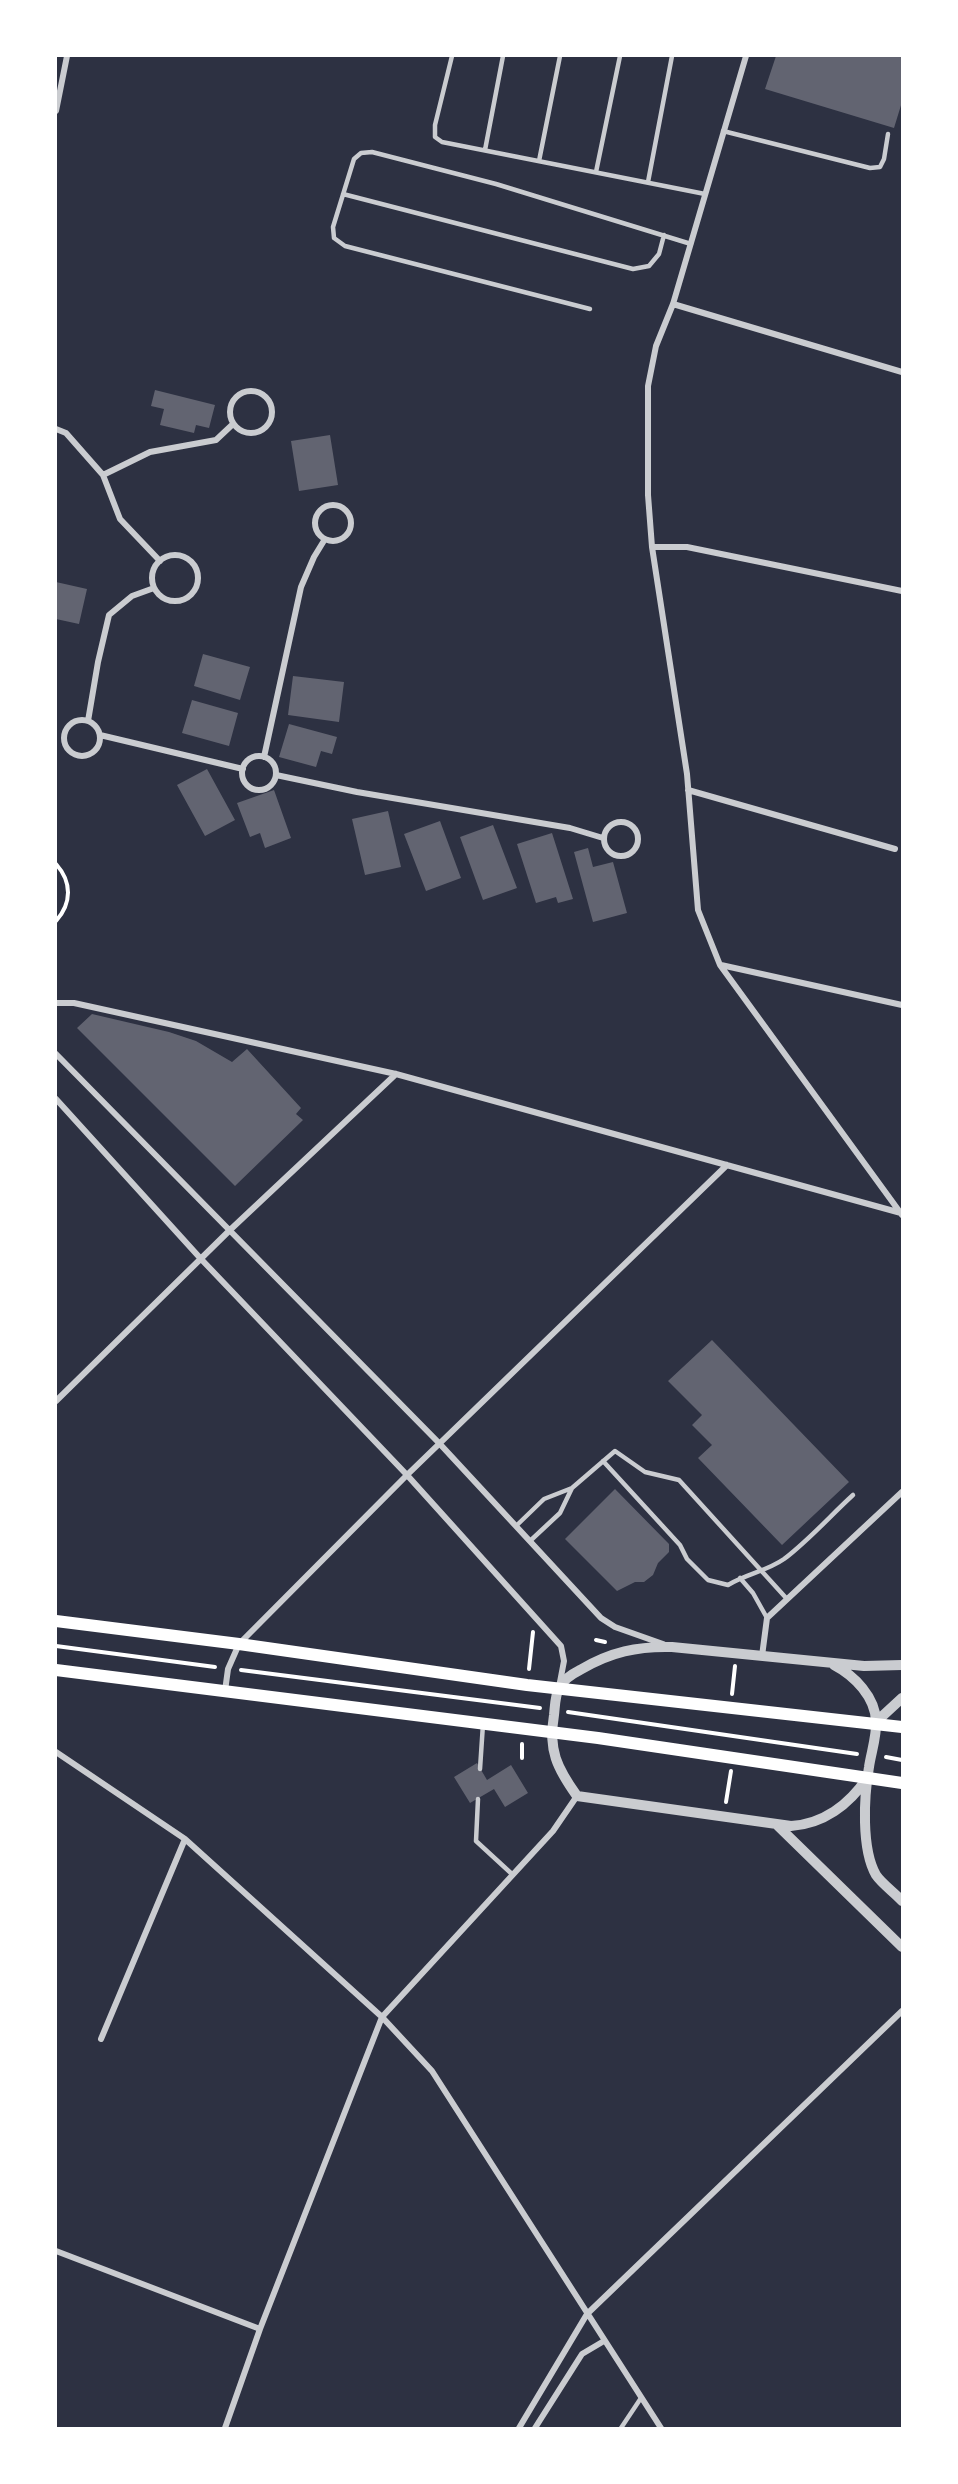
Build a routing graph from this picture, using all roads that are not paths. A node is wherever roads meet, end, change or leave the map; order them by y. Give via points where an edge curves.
1 (67, 56) edge
2 (452, 56) edge
3 (502, 56) edge
4 (560, 56) edge
5 (620, 56) edge
6 (672, 56) edge
7 (746, 56) edge
8 (56, 111) edge
9 (723, 131) junction
10 (888, 134) dead end
11 (485, 150) junction
12 (539, 161) junction
13 (596, 172) junction
14 (648, 182) junction
15 (343, 194) junction
16 (705, 194) junction
17 (664, 236) junction
18 (691, 244) junction
19 (673, 304) junction
20 (590, 309) dead end
21 (903, 372) edge
22 (233, 423) junction
23 (56, 429) edge
24 (103, 475) junction
25 (325, 539) junction
26 (652, 547) junction
27 (160, 561) junction
28 (154, 588) junction
29 (903, 591) edge
30 (88, 721) junction
31 (100, 735) junction
32 (56, 737) edge
33 (64, 737) junction
34 (264, 757) junction
35 (243, 769) junction
36 (276, 775) junction
37 (688, 790) junction
38 (603, 838) junction
39 (895, 849) dead end
40 (720, 965) junction
41 (56, 1003) edge
42 (903, 1005) edge
43 (56, 1054) edge
44 (396, 1074) junction
45 (56, 1099) edge
46 (727, 1165) junction
47 (902, 1214) edge
48 (230, 1230) junction
49 (201, 1259) junction
50 (56, 1401) edge
51 (439, 1443) junction
52 (603, 1461) junction
53 (407, 1475) junction
54 (572, 1488) junction
55 (903, 1492) edge
56 (853, 1495) dead end
57 (516, 1526) junction
58 (530, 1541) junction
59 (759, 1571) junction
60 (740, 1578) junction
61 (787, 1599) junction
62 (766, 1618) junction
63 (56, 1621) edge
64 (239, 1644) junction
65 (672, 1647) junction
66 (762, 1656) junction
67 (828, 1663) junction
68 (903, 1665) edge
69 (56, 1670) edge
70 (559, 1688) junction
71 (225, 1691) junction
72 (903, 1698) edge
73 (876, 1722) junction
74 (483, 1724) junction
75 (903, 1726) edge
76 (551, 1732) junction
77 (56, 1752) edge
78 (480, 1769) dead end
79 (867, 1778) junction
80 (902, 1780) edge
81 (577, 1796) junction
82 (478, 1799) dead end
83 (778, 1826) junction
84 (185, 1839) junction
85 (513, 1875) junction
86 (903, 1900) edge
87 (903, 1947) edge
88 (903, 2011) edge
89 (382, 2017) junction
90 (101, 2038) dead end
91 (56, 2251) edge
92 (587, 2314) junction
93 (260, 2330) junction
94 (604, 2341) junction
95 (641, 2397) junction
96 (225, 2428) edge
97 (519, 2428) edge
98 (535, 2428) edge
99 (621, 2428) edge
100 (661, 2428) edge

1 - 8 street
2 - 11 lane via 435,137 442,142
3 - 11 lane
4 - 12 lane
5 - 13 lane
6 - 14 lane
7 - 9 street
9 - 10 lane via 870,168 880,167
9 - 16 street
11 - 12 lane
12 - 13 lane
13 - 14 lane
14 - 16 lane
15 - 17 lane via 633,269 649,266 659,254
15 - 17 lane via 354,159 361,153 372,152 496,184
15 - 20 lane via 333,227 334,238 345,246
16 - 18 street
17 - 18 lane
18 - 19 street
19 - 21 street
19 - 26 street via 657,346 648,386
22 - 22 street via 251,433 264,428 272,417 271,403 261,393 241,393 232,403
22 - 24 street via 216,440 150,452
23 - 24 street via 66,433
24 - 27 street via 120,519
25 - 25 street via 337,540 350,529 350,518 343,508 332,505 322,509 315,519 317,531
25 - 34 street via 301,587
26 - 29 street via 687,547
26 - 37 street
27 - 28 street via 153,573
27 - 28 street via 174,555 188,560 197,572 197,587 180,601 164,599
28 - 30 street via 132,596 109,615
30 - 31 street
30 - 33 street via 72,723
31 - 33 street via 98,746 82,756 71,752
31 - 35 street
32 - 33 street
34 - 35 street via 249,760
34 - 36 street via 273,764
35 - 36 street via 247,784 257,790 267,788
36 - 38 street via 570,828
37 - 39 street
37 - 40 street via 698,909
38 - 38 street via 606,849 621,856 632,852 638,842 632,825 621,821 611,824
40 - 42 street
40 - 47 street
41 - 44 street via 86,1005
43 - 48 street
44 - 46 street
44 - 48 street
45 - 49 street
46 - 47 street
46 - 51 street
48 - 49 street
48 - 51 street
49 - 50 street
49 - 53 street
51 - 53 street
51 - 57 street
52 - 54 lane
52 - 59 lane via 615,1451 645,1472 679,1480
52 - 60 lane via 708,1580 728,1585
53 - 64 street
53 - 70 street via 561,1646 564,1653
54 - 57 lane via 544,1499
54 - 58 lane via 560,1513
55 - 61 street
56 - 59 lane via 784,1559
57 - 58 street
58 - 65 street via 602,1618 615,1627
59 - 60 lane
59 - 61 lane
60 - 62 lane
61 - 62 street
62 - 66 street
63 - 64 main road
64 - 70 main road
64 - 71 street via 228,1668
65 - 66 street
65 - 70 street via 638,1647 610,1655 570,1675
66 - 67 street
67 - 68 street
67 - 73 street via 862,1687
69 - 71 main road
70 - 73 main road
70 - 76 street
71 - 74 main road
72 - 73 street
73 - 75 main road
73 - 79 street
74 - 76 main road
74 - 78 lane
76 - 79 main road
76 - 81 street via 557,1763
77 - 84 street
79 - 80 main road
79 - 83 street via 850,1799 827,1816 801,1826
79 - 86 street via 868,1851 877,1875
81 - 83 street
81 - 85 street via 554,1831
82 - 85 lane via 476,1841
83 - 87 street
84 - 89 street
84 - 90 street
85 - 89 street
88 - 92 street
89 - 92 street via 432,2071
89 - 93 street
91 - 93 street
92 - 94 street
92 - 97 street
93 - 96 street
94 - 95 street
94 - 98 street via 582,2354
95 - 99 lane
95 - 100 street

